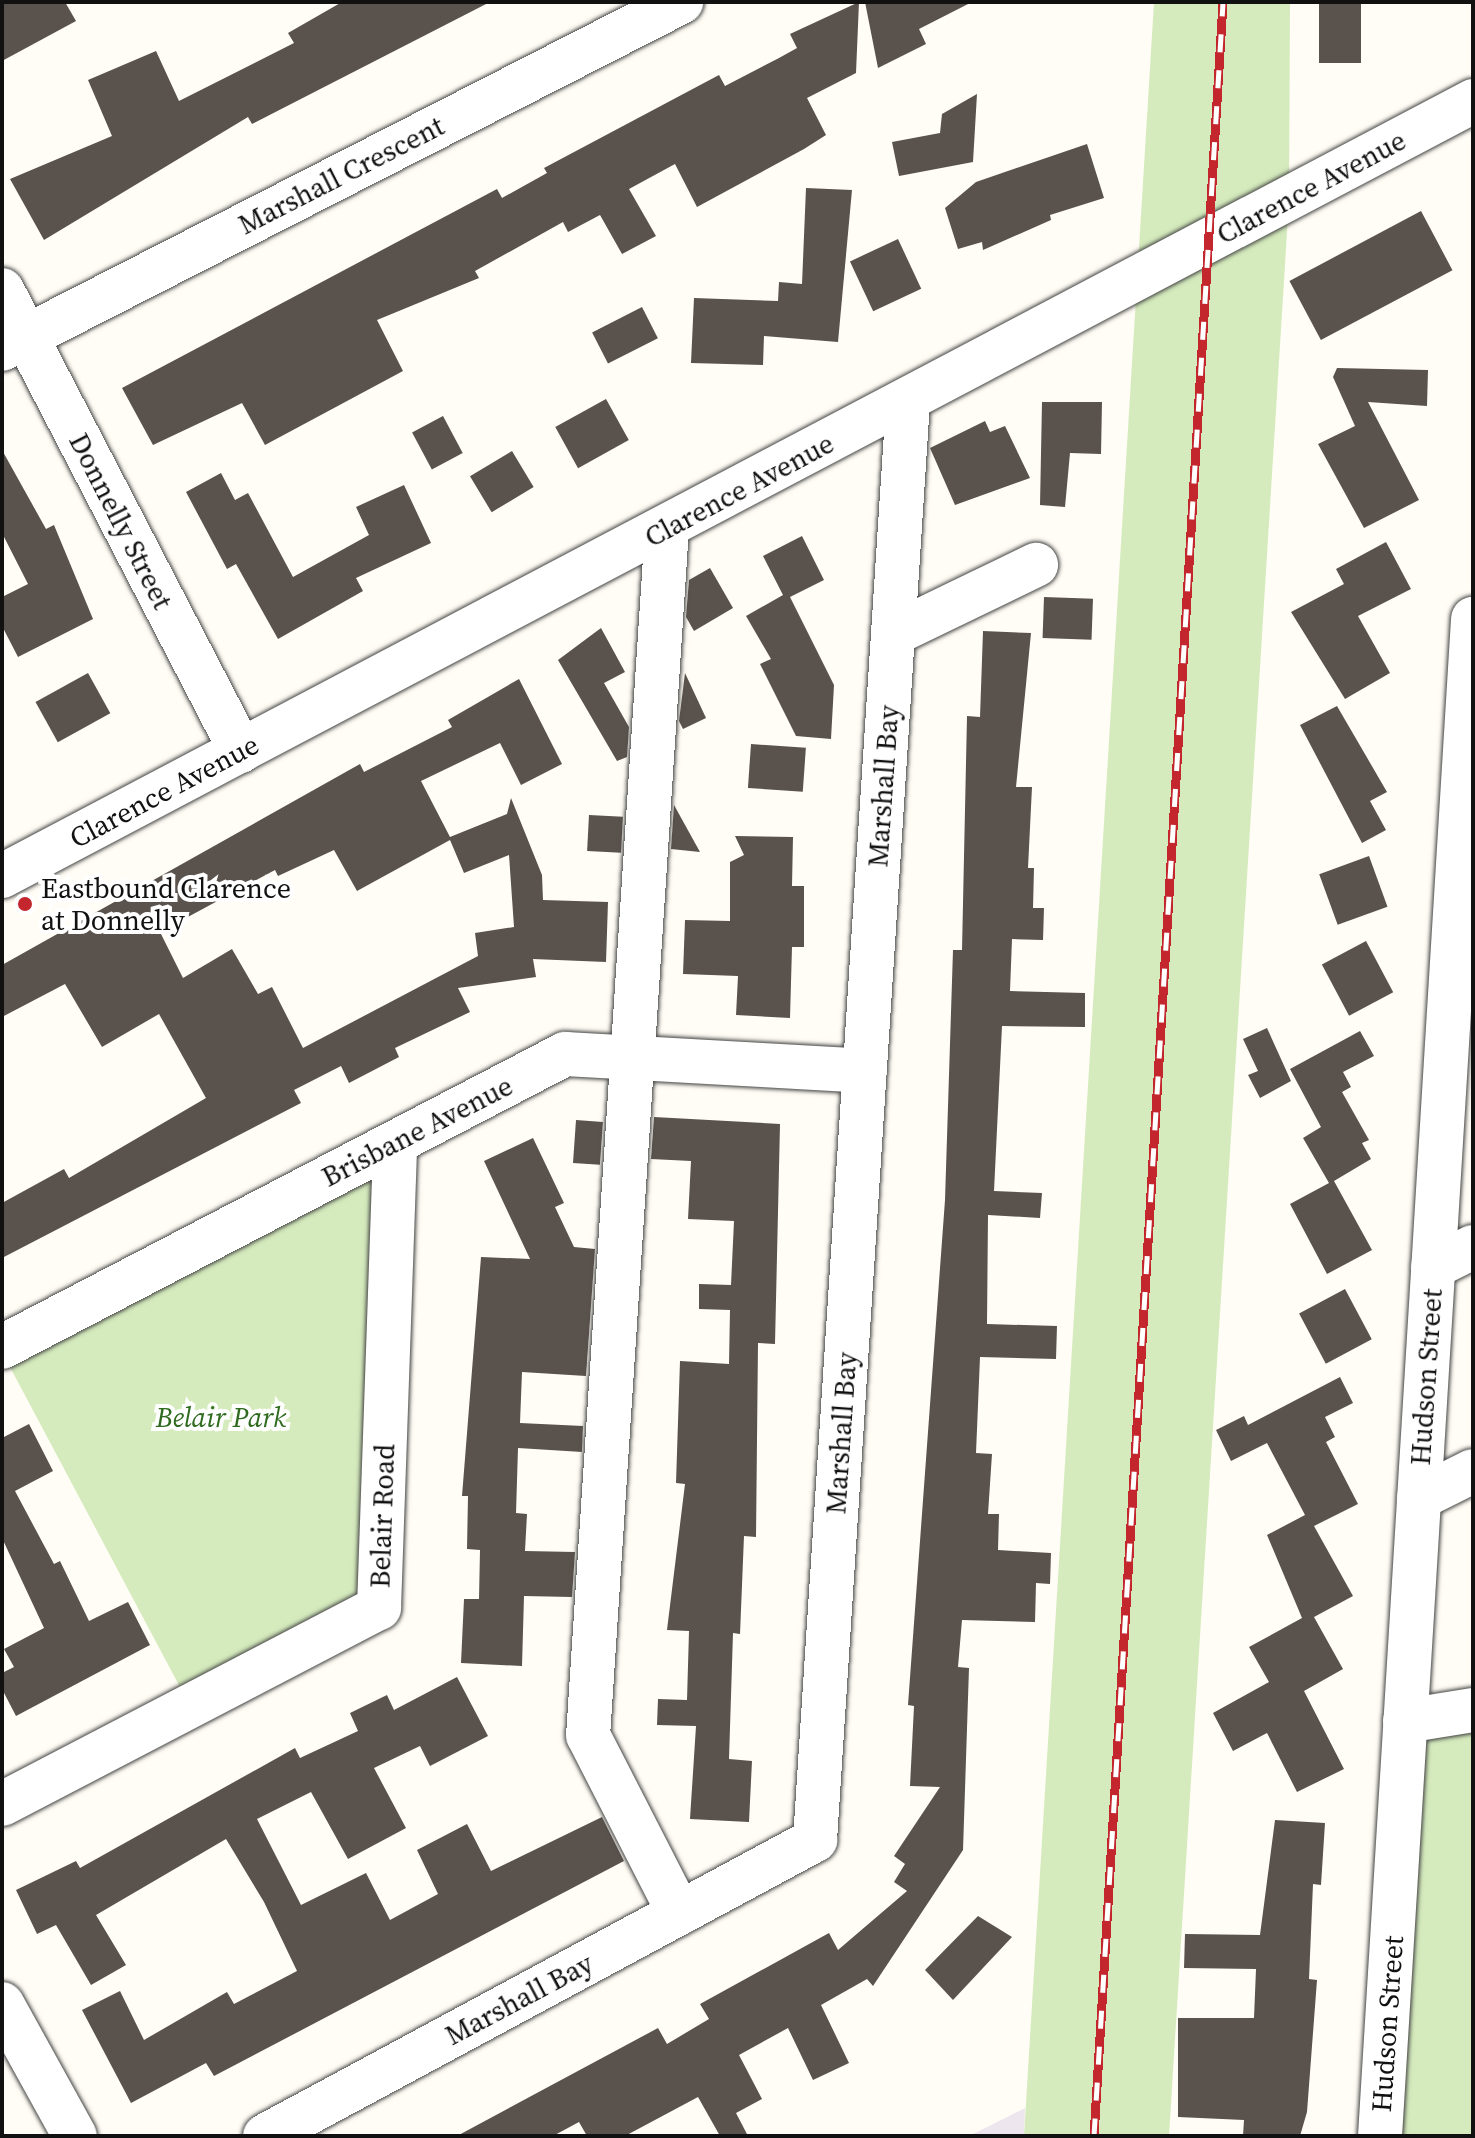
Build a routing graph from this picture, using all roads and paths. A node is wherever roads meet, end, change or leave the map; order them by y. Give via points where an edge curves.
1 (681, 2) edge
2 (1473, 101) edge
3 (2, 290) edge
4 (14, 343) edge
5 (908, 402) junction
6 (667, 528) junction
7 (1036, 565) dead end
8 (1473, 619) edge
9 (893, 634) junction
10 (241, 751) junction
11 (1468, 782) edge
12 (2, 876) edge
13 (1460, 1018) edge
14 (630, 1055) junction
15 (865, 1071) junction
16 (395, 1143) junction
17 (1473, 1247) edge
18 (1433, 1267) junction
19 (2, 1347) edge
20 (1473, 1471) edge
21 (1419, 1498) junction
22 (1473, 1710) edge
23 (1405, 1721) junction
24 (2, 1804) edge
25 (679, 1913) junction
26 (2, 2004) edge
27 (75, 2136) edge
28 (265, 2136) edge
29 (1380, 2136) edge

1 - 4 street, Marshall Crescent
2 - 5 street, Clarence Avenue
3 - 4 street, Donnelly Street
4 - 10 street, Donnelly Street
5 - 6 street, Clarence Avenue
5 - 9 street, Marshall Bay
6 - 10 street, Clarence Avenue
6 - 14 street
7 - 9 street
8 - 11 street, Hudson Street
9 - 15 street, Marshall Bay
10 - 12 street, Clarence Avenue
11 - 13 street, Hudson Street
13 - 18 street, Hudson Street
14 - 15 street, Brisbane Avenue
14 - 16 street, Brisbane Avenue via 565,1054
14 - 25 street via 588,1735
15 - 25 street, Marshall Bay via 815,1840
16 - 19 street, Brisbane Avenue
16 - 24 street, Belair Road via 379,1608
17 - 18 street
18 - 21 street, Hudson Street
20 - 21 street
21 - 23 street, Hudson Street
22 - 23 street
23 - 29 street, Hudson Street
25 - 28 street, Marshall Bay
26 - 27 street

